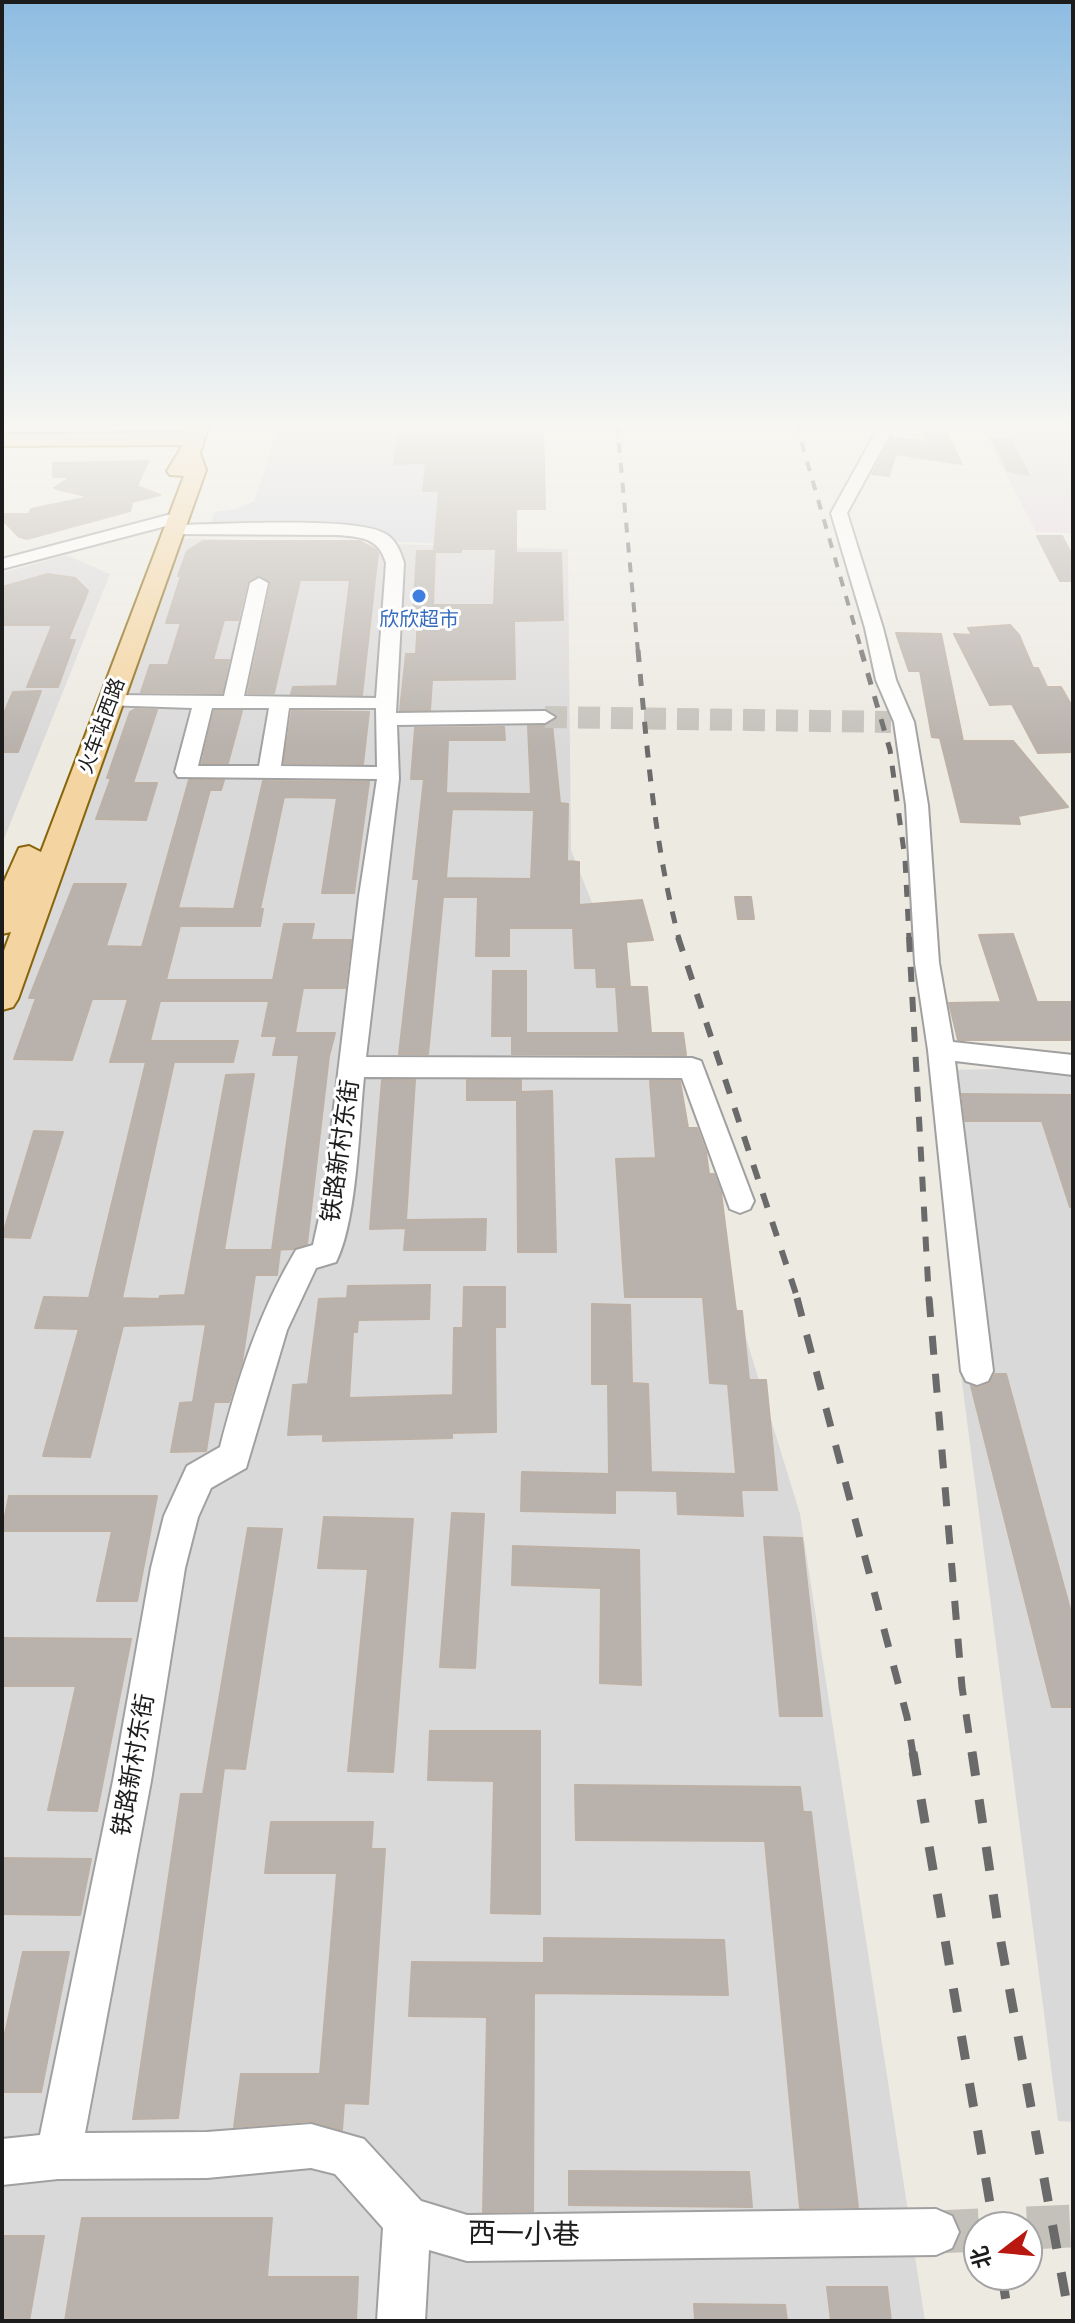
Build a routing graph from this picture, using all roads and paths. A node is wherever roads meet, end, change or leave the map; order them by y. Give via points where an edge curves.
1 (139, 531) edge
2 (143, 531) edge
3 (163, 531) edge
4 (164, 531) edge
5 (354, 531) edge
6 (845, 531) edge
7 (2, 564) edge
8 (2, 570) edge
9 (259, 583) dead end
10 (111, 701) junction
11 (203, 702) junction
12 (233, 702) junction
13 (280, 702) junction
14 (379, 711) junction
15 (545, 717) tunnel mouth
16 (269, 772) junction
17 (387, 773) junction
18 (2, 924) edge
19 (2, 999) edge
20 (941, 1050) junction
21 (1073, 1065) edge
22 (352, 1067) junction
23 (740, 1201) dead end
24 (977, 1371) dead end
25 (58, 2156) junction
26 (2, 2162) edge
27 (407, 2220) junction
28 (936, 2232) tunnel mouth
29 (401, 2321) edge

1 - 7 street
2 - 8 street
3 - 18 main road, 火车站西路
4 - 10 main road, 火车站西路
5 - 14 street, 铁路新村东街 via 386,542 395,563
6 - 20 street via 917,805 927,963
9 - 12 street
10 - 11 street
10 - 19 main road, 火车站西路
11 - 12 street
11 - 16 street via 186,772
12 - 13 street
13 - 14 street
13 - 16 street
14 - 15 street
14 - 17 street, 铁路新村东街
16 - 17 street
17 - 22 street, 铁路新村东街
20 - 21 street
20 - 24 street
22 - 23 street via 692,1068
22 - 25 street, 铁路新村东街 via 326,1253 306,1259 290,1284 234,1457 199,1477 181,1516
25 - 26 street
25 - 27 street via 207,2155 311,2146 348,2155
27 - 28 street, 西一小巷 via 467,2238
27 - 29 street

